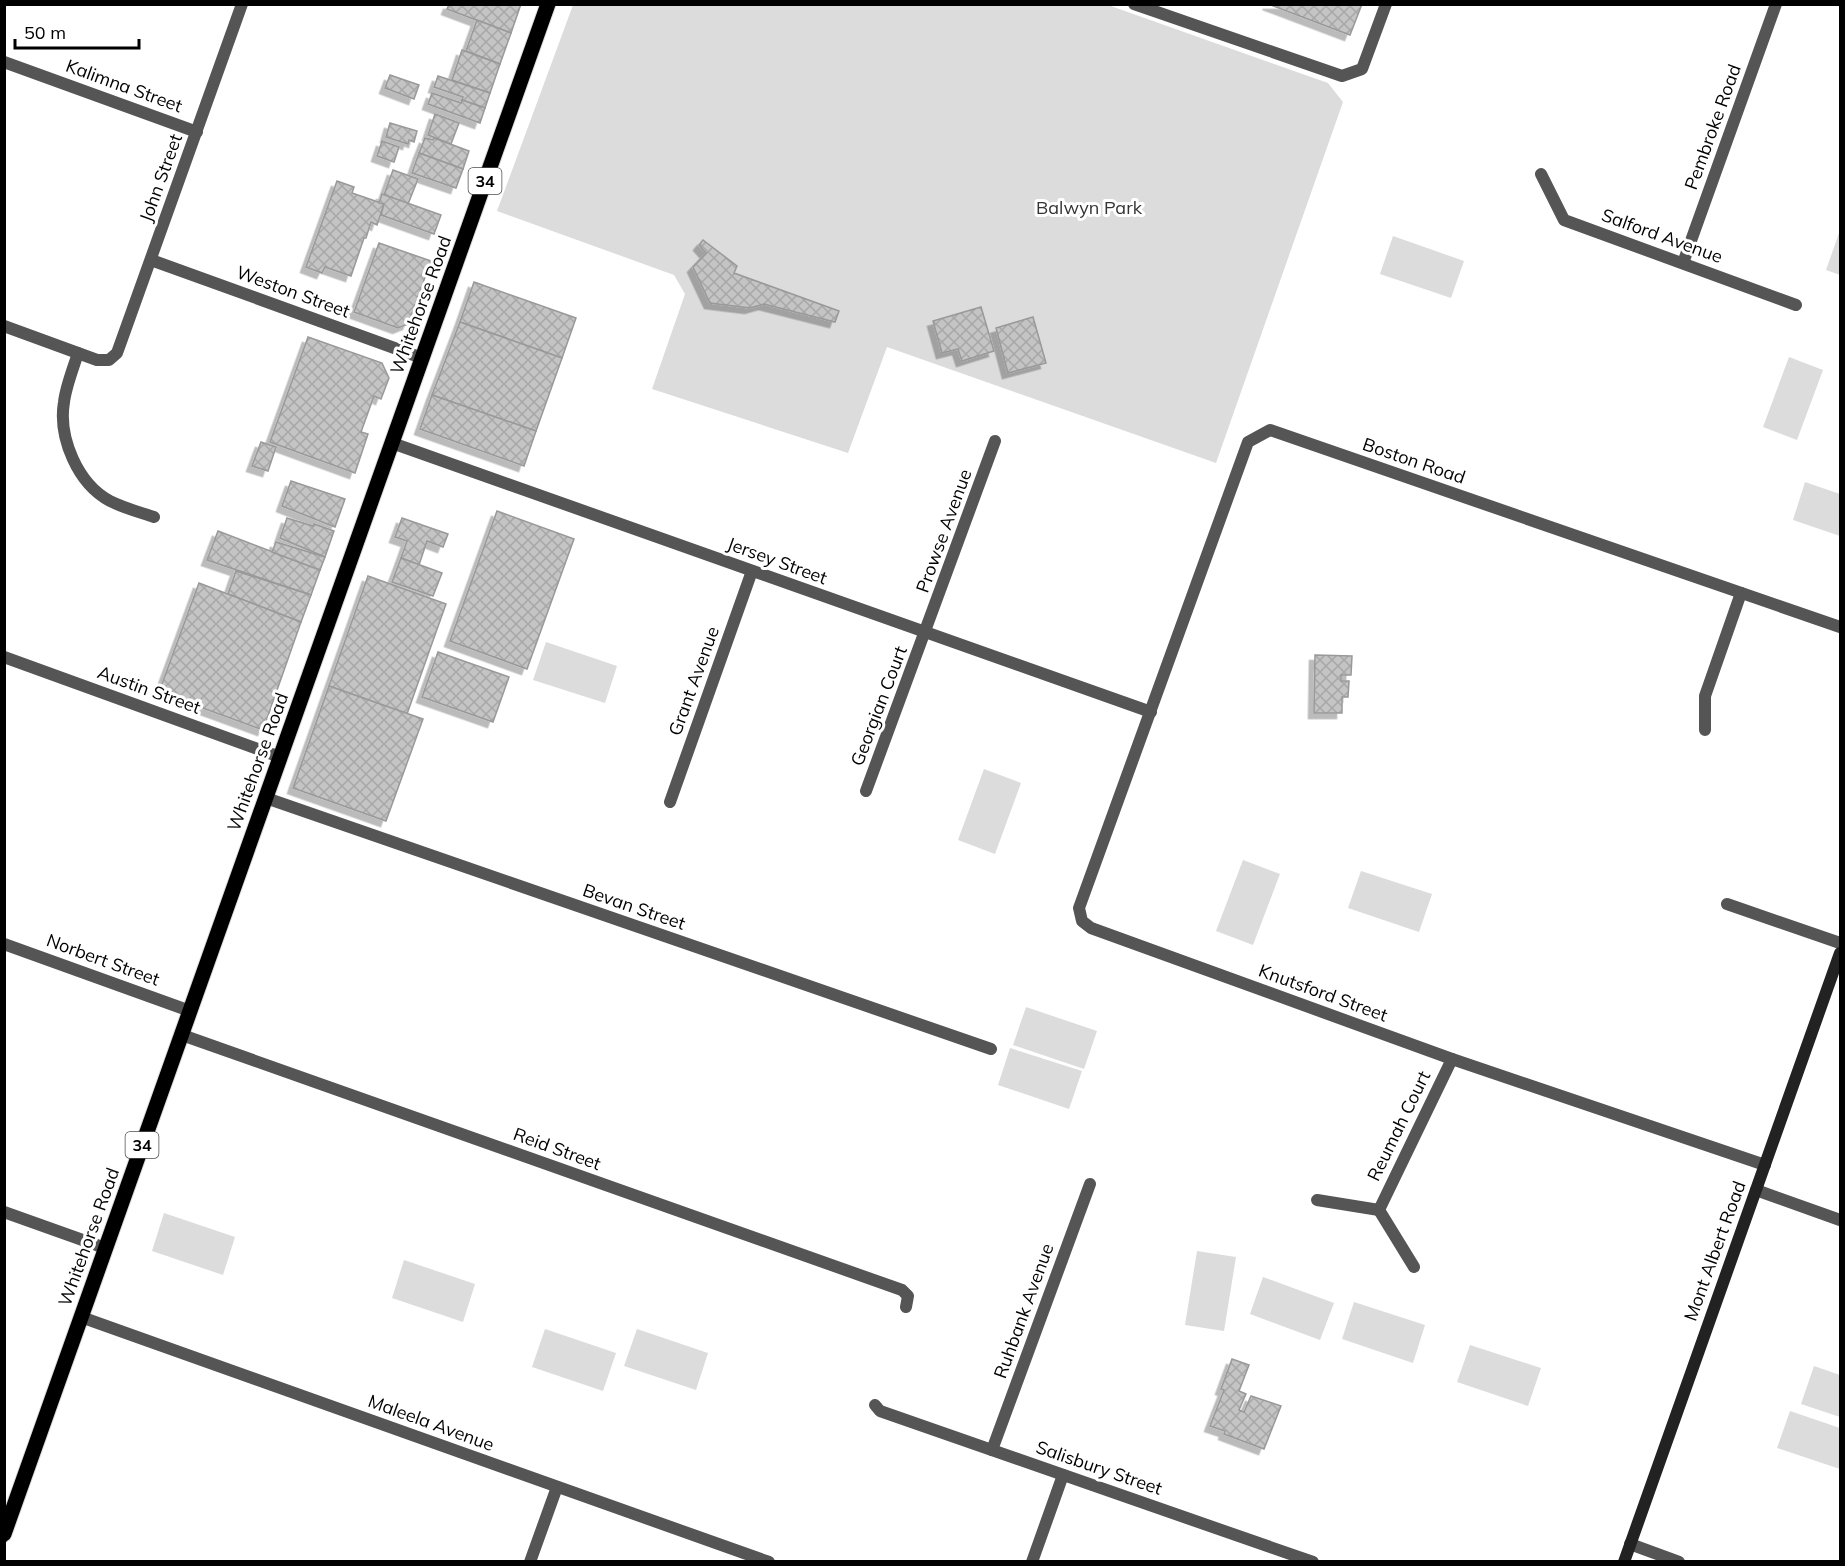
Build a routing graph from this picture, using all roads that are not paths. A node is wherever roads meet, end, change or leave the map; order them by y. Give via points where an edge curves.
1 (242, 4) edge
2 (548, 4) edge
3 (1134, 4) edge
4 (1386, 4) edge
5 (1776, 4) edge
6 (4, 62) edge
7 (197, 132) junction
8 (1541, 174) dead end
9 (151, 260) junction
10 (1683, 263) junction
11 (1796, 304) dead end
12 (4, 326) edge
13 (78, 353) junction
14 (422, 358) junction
15 (995, 441) dead end
16 (392, 443) junction
17 (154, 517) dead end
18 (752, 571) junction
19 (1741, 593) junction
20 (1840, 627) edge
21 (926, 633) junction
22 (4, 657) edge
23 (1150, 712) junction
24 (1705, 730) dead end
25 (280, 757) junction
26 (866, 791) dead end
27 (266, 798) junction
28 (670, 802) dead end
29 (1728, 904) dead end
30 (1840, 943) edge
31 (4, 944) edge
32 (1840, 953) edge
33 (190, 1011) junction
34 (182, 1035) junction
35 (990, 1049) dead end
36 (1452, 1059) junction
37 (1765, 1165) junction
38 (1090, 1184) dead end
39 (1756, 1190) junction
40 (1317, 1200) dead end
41 (1379, 1210) junction
42 (4, 1212) edge
43 (1840, 1220) edge
44 (105, 1248) junction
45 (1414, 1268) dead end
46 (906, 1307) dead end
47 (81, 1317) junction
48 (875, 1405) dead end
49 (992, 1450) junction
50 (1064, 1474) junction
51 (557, 1487) junction
52 (10, 1503) edge
53 (4, 1533) edge
54 (1630, 1544) junction
55 (530, 1562) edge
56 (769, 1562) edge
57 (1032, 1562) edge
58 (1313, 1562) edge
59 (1624, 1562) edge
60 (1678, 1562) edge

1 - 7 street, John Street
2 - 14 main road, Whitehorse Road / 34
3 - 4 street via 1342,76 1362,69
5 - 10 street, Pembroke Road
6 - 7 street, Kalimna Street
7 - 9 street, John Street
8 - 10 street, Salford Avenue via 1564,220
9 - 13 street, John Street via 115,356 97,360
9 - 14 street, Weston Street
10 - 11 street, Salford Avenue
12 - 13 street
13 - 17 street via 63,412 66,439 76,466 101,495
14 - 16 main road, Whitehorse Road / 34
15 - 21 street, Prowse Avenue
16 - 18 street, Jersey Street
16 - 25 main road, Whitehorse Road / 34
18 - 21 street, Jersey Street
18 - 28 street, Grant Avenue
19 - 20 street, Boston Road
19 - 23 street, Boston Road via 1270,430 1248,442
19 - 24 street via 1705,696
21 - 23 street, Jersey Street
21 - 26 street, Georgian Court
22 - 25 street, Austin Street
23 - 36 street, Knutsford Street via 1079,908 1082,921 1091,928
25 - 27 main road, Whitehorse Road / 34
27 - 33 main road, Whitehorse Road / 34
27 - 35 street, Bevan Street
29 - 30 street
31 - 33 street, Norbert Street
32 - 37 main road, Mont Albert Road
33 - 34 main road, Whitehorse Road / 34
34 - 44 main road, Whitehorse Road / 34
34 - 46 street, Reid Street via 902,1290 908,1296
36 - 37 street, Knutsford Street
36 - 41 street, Reumah Court
37 - 39 main road, Mont Albert Road
38 - 49 street, Ruhbank Avenue
39 - 43 street
39 - 54 main road, Mont Albert Road
40 - 41 street, Reumah Court
41 - 45 street, Reumah Court
42 - 44 street
44 - 47 main road, Whitehorse Road / 34
47 - 51 street, Maleela Avenue
47 - 52 main road, Whitehorse Road / 34
48 - 49 street, Salisbury Street via 880,1411
49 - 50 street, Salisbury Street
50 - 57 street
50 - 58 street, Salisbury Street
51 - 55 street
51 - 56 street, Maleela Avenue
52 - 53 main road, Whitehorse Road / 34
54 - 59 main road, Mont Albert Road
54 - 60 street

